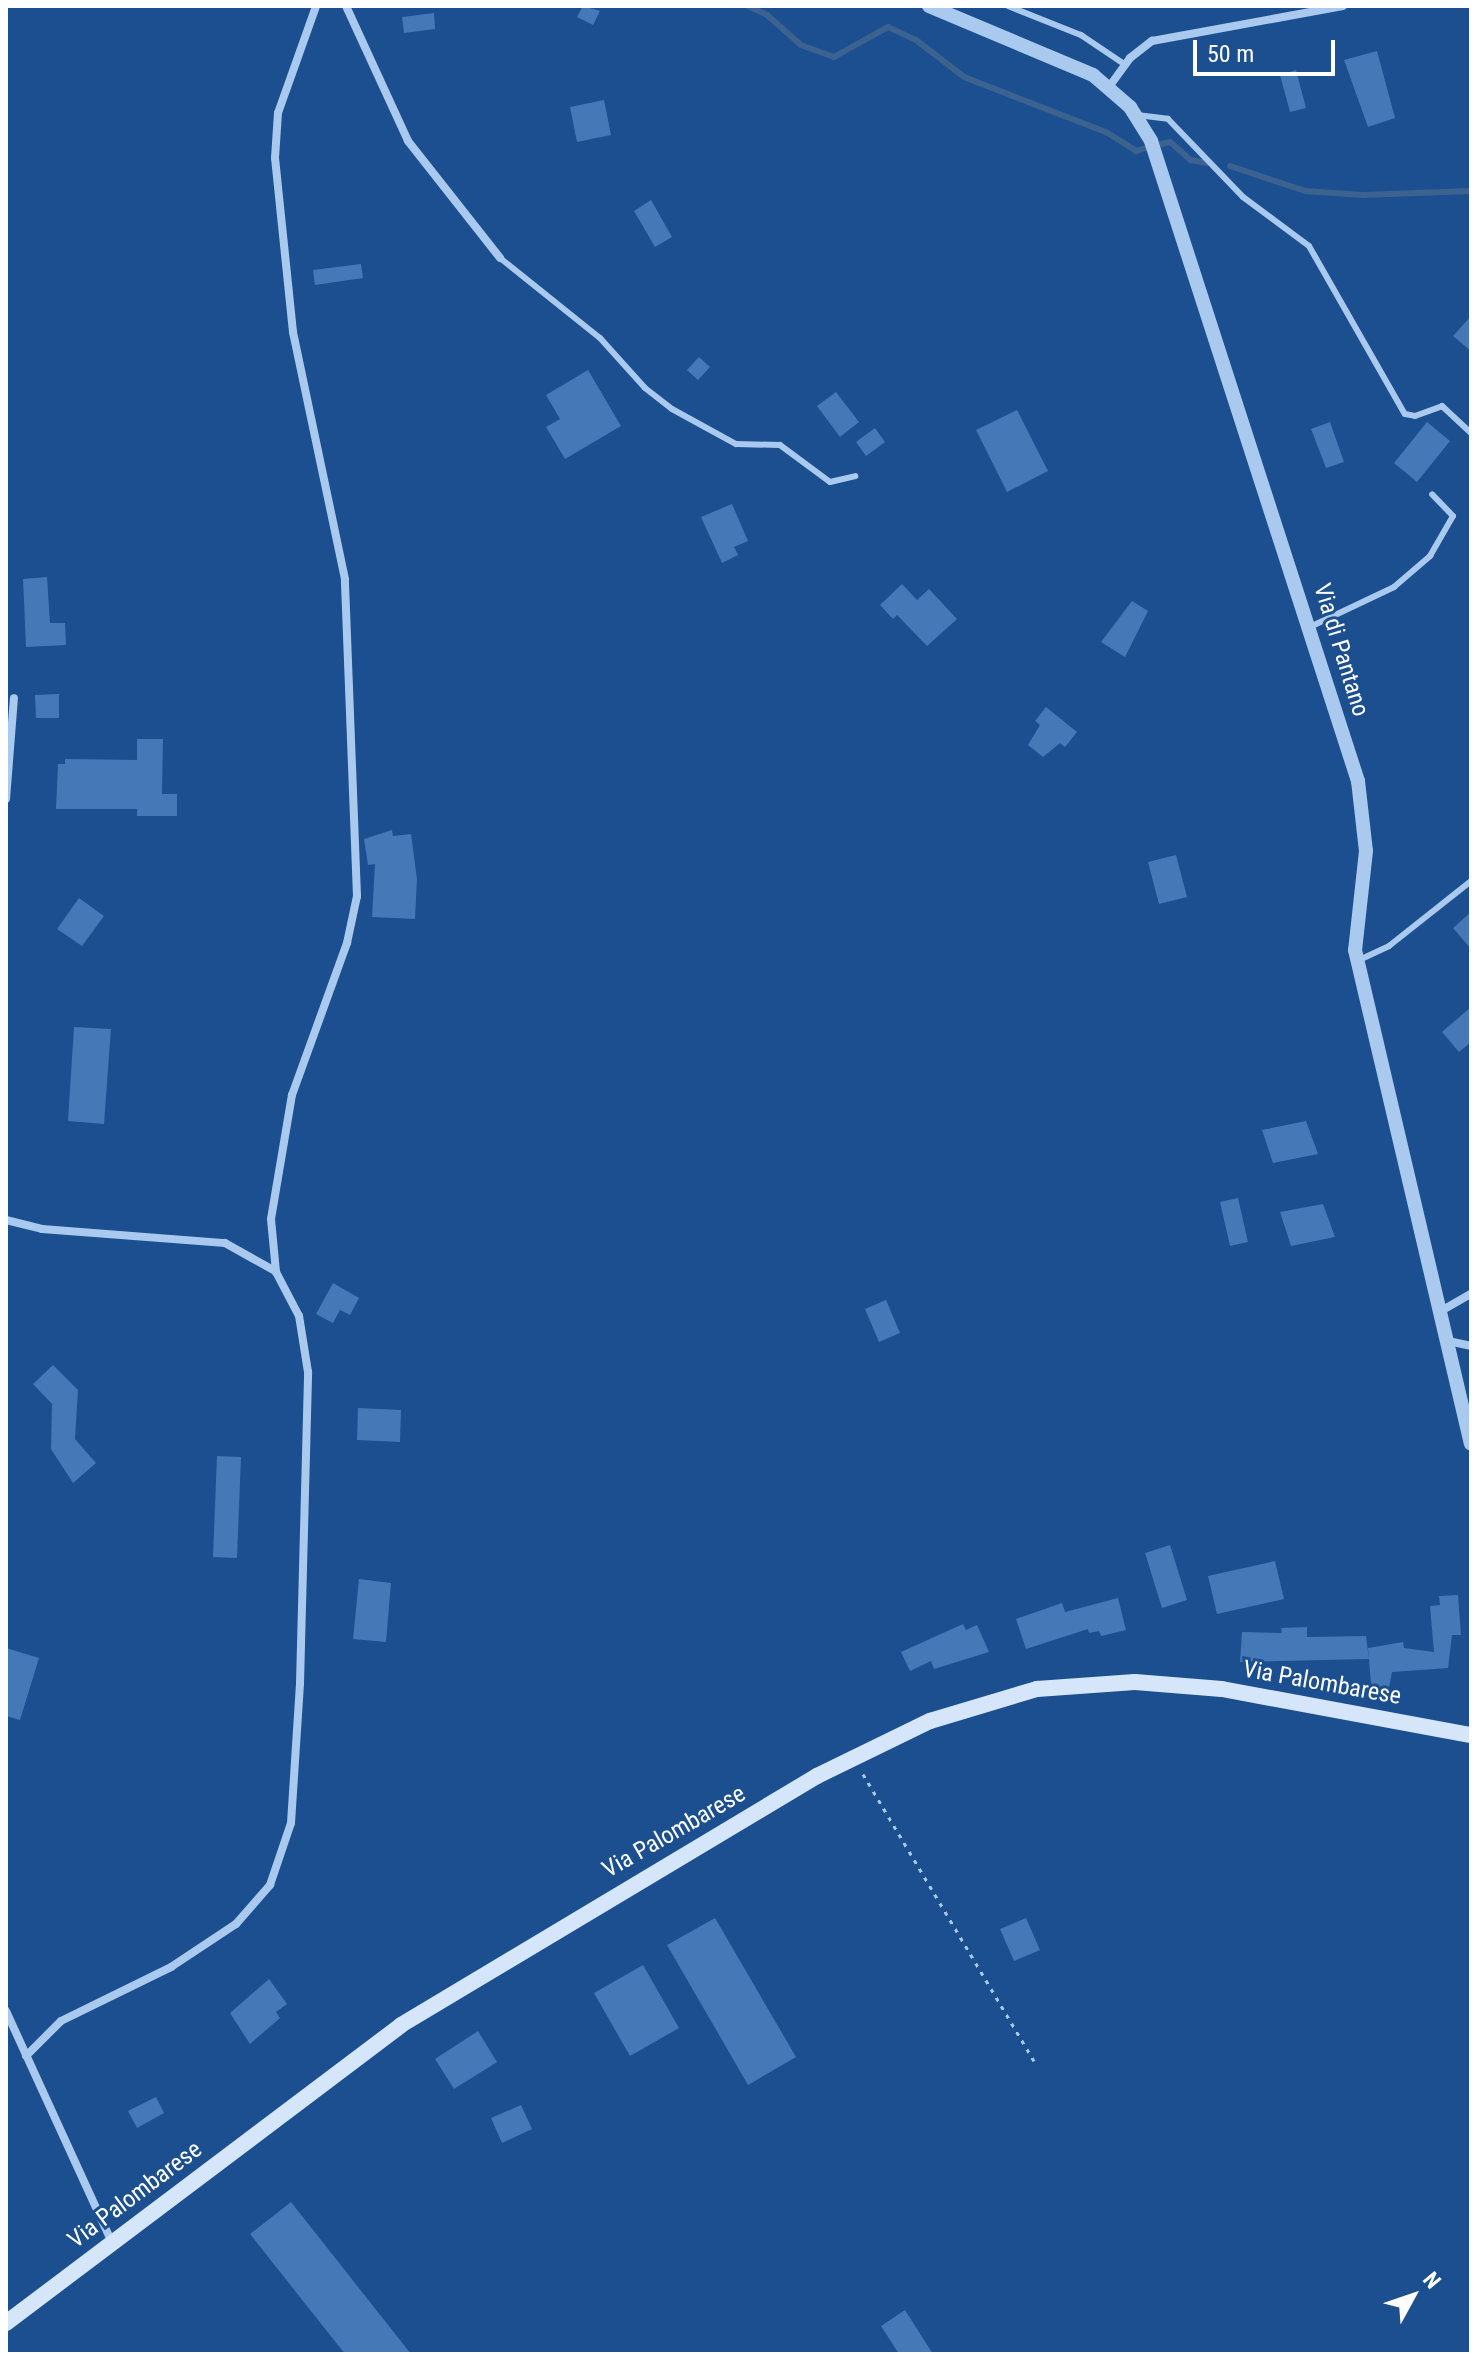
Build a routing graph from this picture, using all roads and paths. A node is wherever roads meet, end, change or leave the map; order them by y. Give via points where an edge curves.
1 (316, 6) edge
2 (346, 6) edge
3 (929, 6) edge
4 (1008, 6) edge
5 (1343, 6) edge
6 (1124, 64) junction
7 (1109, 87) junction
8 (1137, 115) junction
9 (500, 258) joint
10 (1471, 433) edge
11 (855, 476) dead end
12 (1432, 494) dead end
13 (1312, 626) junction
14 (14, 698) dead end
15 (6, 799) edge
16 (1471, 881) edge
17 (1357, 961) junction
18 (6, 1220) edge
19 (276, 1272) junction
20 (1471, 1294) edge
21 (1441, 1311) junction
22 (1448, 1341) junction
23 (1471, 1346) edge
24 (1471, 1444) edge
25 (1471, 1735) edge
26 (853, 1757) junction
27 (6, 2011) edge
28 (26, 2056) junction
29 (1034, 2061) dead end
30 (112, 2243) junction
31 (6, 2323) edge

1 - 19 street via 278,113 275,158 293,332 345,579 357,896 347,943 286,1119 271,1219
2 - 9 street via 408,141
3 - 7 street, Via di Pantano via 1076,66
4 - 6 lane via 1081,35
5 - 6 street via 1174,33 1152,41
6 - 7 street
7 - 8 street, Via di Pantano
8 - 10 lane via 1168,119 1243,197 1309,246 1405,414 1415,416 1442,406
8 - 13 street, Via di Pantano via 1160,166
9 - 11 lane via 600,338 645,388 672,409 736,444 780,445 830,482
12 - 13 lane via 1453,516 1430,556 1394,587
13 - 17 street, Via di Pantano via 1365,817 1366,851 1354,927
14 - 15 street
16 - 17 lane via 1398,940
17 - 21 street, Via di Pantano
18 - 19 street via 51,1230 225,1243
19 - 28 street via 299,1316 308,1372 299,1706 286,1846 265,1893 236,1924 171,1967 61,2021
20 - 21 street
21 - 22 street, Via di Pantano
22 - 23 street
22 - 24 street, Via di Pantano
25 - 26 main road, Via Palombarese via 1206,1687 1098,1683 977,1703
26 - 29 path
26 - 30 main road, Via Palombarese via 408,2020
27 - 28 street
28 - 30 street
30 - 31 main road, Via Palombarese

